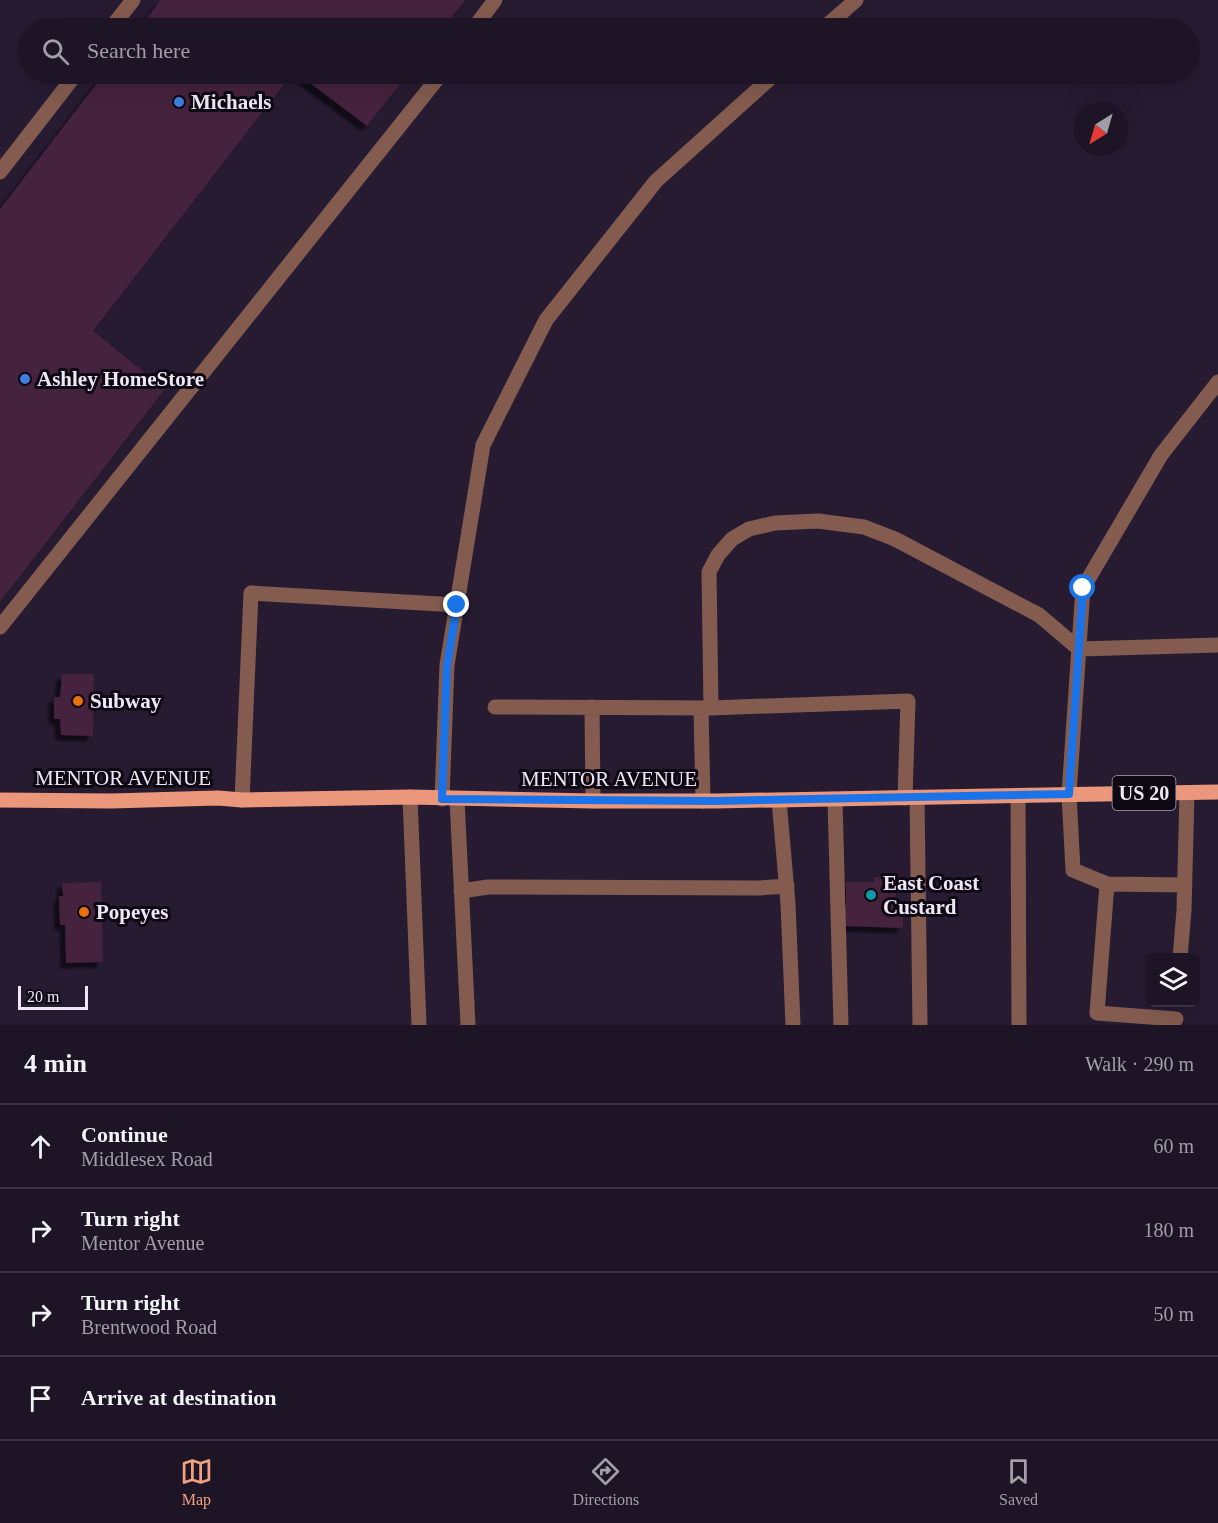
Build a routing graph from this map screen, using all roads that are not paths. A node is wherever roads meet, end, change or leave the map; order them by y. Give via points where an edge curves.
1 (134, 0) edge
2 (495, 0) edge
3 (856, 0) edge
4 (119, 18) edge
5 (482, 18) edge
6 (835, 18) edge
7 (68, 84) edge
8 (433, 84) edge
9 (764, 84) edge
10 (0, 172) edge
11 (1218, 382) edge
12 (457, 605) junction
13 (0, 627) edge
14 (1218, 645) edge
15 (1079, 649) junction
16 (495, 706) dead end
17 (592, 707) junction
18 (706, 708) junction
19 (1218, 792) edge
20 (1187, 793) junction
21 (1069, 794) junction
22 (1018, 796) junction
23 (410, 797) junction
24 (911, 797) junction
25 (449, 799) junction
26 (836, 799) junction
27 (0, 800) edge
28 (242, 800) junction
29 (779, 800) junction
30 (593, 801) junction
31 (703, 801) junction
32 (1107, 885) junction
33 (1185, 885) junction
34 (787, 886) junction
35 (461, 891) junction
36 (1180, 953) edge
37 (1177, 1007) edge
38 (1176, 1022) edge
39 (420, 1025) edge
40 (468, 1025) edge
41 (793, 1025) edge
42 (841, 1025) edge
43 (920, 1025) edge
44 (1019, 1025) edge

1 - 4 street
2 - 5 street
3 - 6 street
7 - 10 street
8 - 13 street
9 - 12 street via 656,181 546,320 483,445
11 - 15 street via 1161,455 1083,588
12 - 25 street via 447,665
12 - 28 street via 250,593
14 - 15 street
15 - 18 street via 1039,615 895,539 864,527 818,521 775,523 749,529 732,539 717,555 709,572
15 - 21 street
16 - 17 street
17 - 18 street
17 - 30 street
18 - 24 street via 908,702
18 - 31 street
19 - 20 main road, MENTOR AVENUE / US 20
20 - 21 main road, MENTOR AVENUE / US 20
20 - 33 street
21 - 22 main road, MENTOR AVENUE / US 20
21 - 32 street via 1073,870
22 - 24 main road, MENTOR AVENUE / US 20
22 - 44 street
23 - 25 main road, MENTOR AVENUE / US 20
23 - 28 main road, MENTOR AVENUE / US 20
23 - 39 street
24 - 26 main road, MENTOR AVENUE / US 20
24 - 43 street
25 - 30 main road, MENTOR AVENUE / US 20
25 - 35 street
26 - 29 main road, MENTOR AVENUE / US 20
26 - 42 street
27 - 28 main road, MENTOR AVENUE / US 20
29 - 31 main road, MENTOR AVENUE / US 20
29 - 34 street
30 - 31 main road, MENTOR AVENUE / US 20
32 - 33 street
32 - 38 street via 1097,1012
33 - 36 street
34 - 35 street
34 - 41 street
35 - 40 street
37 - 38 street

